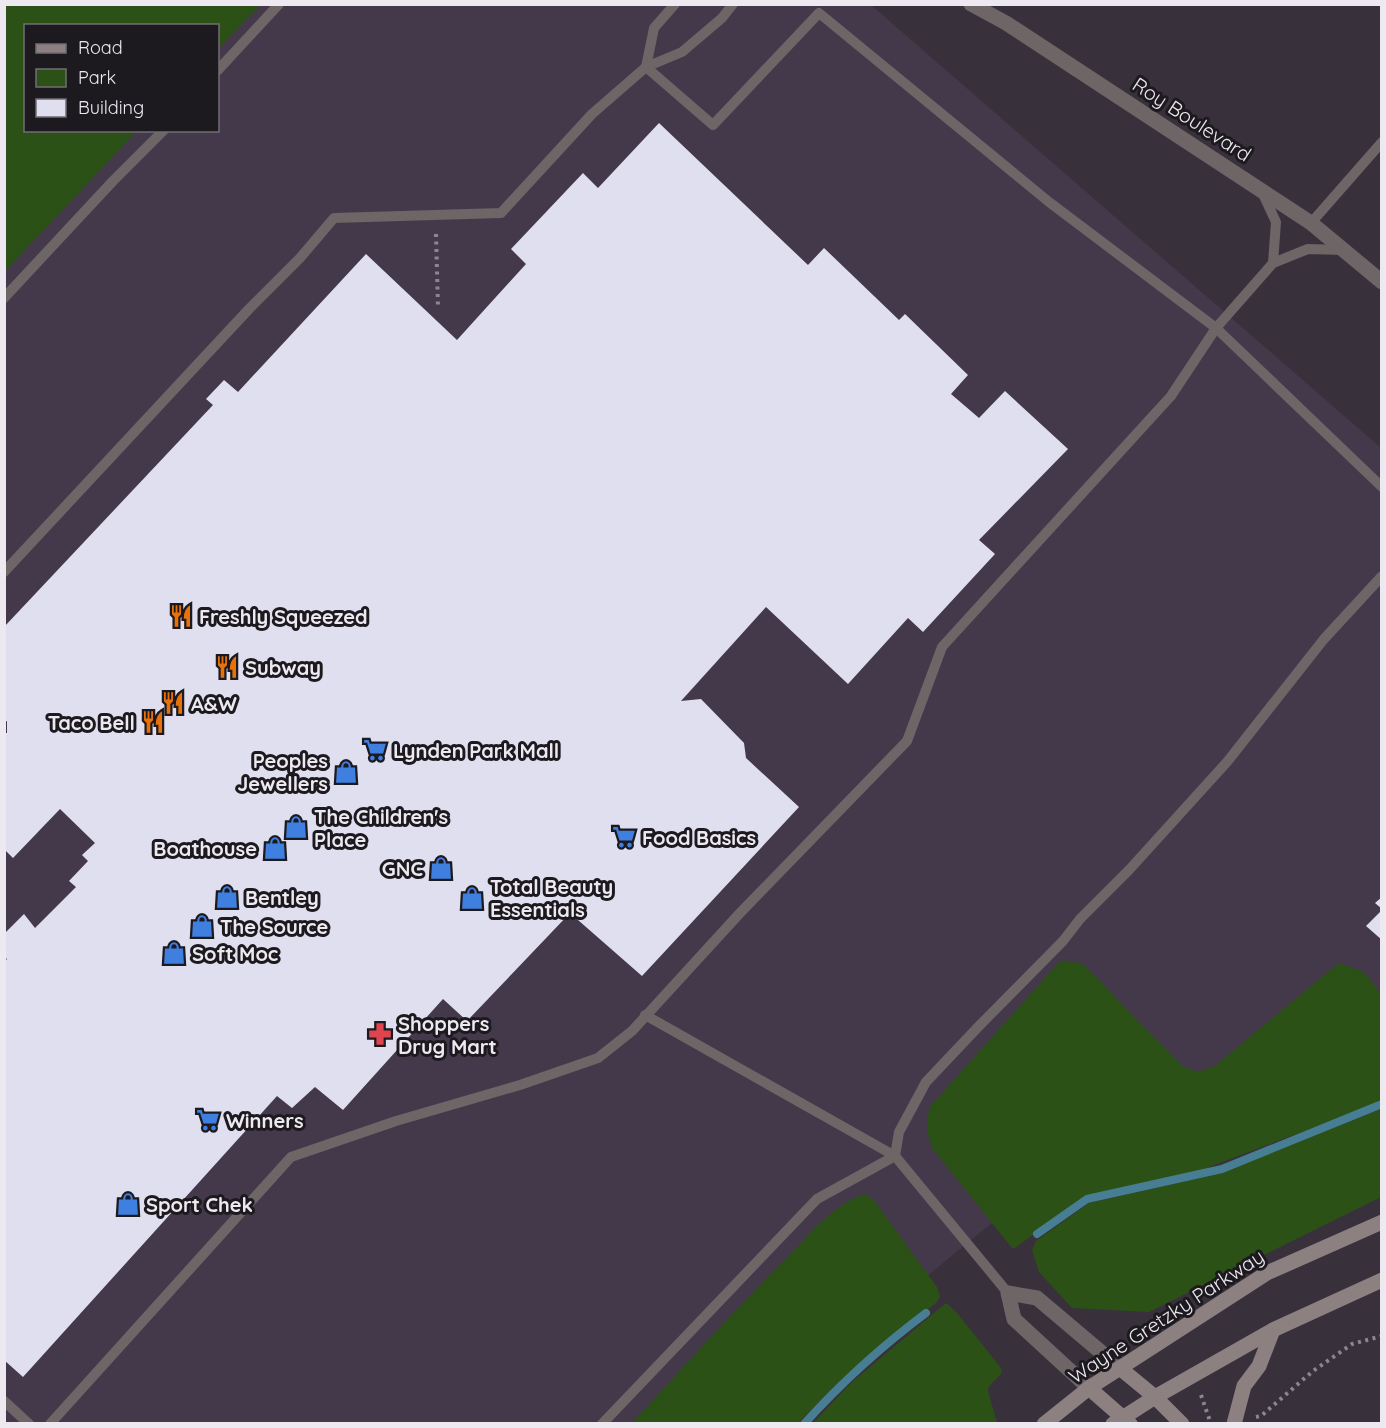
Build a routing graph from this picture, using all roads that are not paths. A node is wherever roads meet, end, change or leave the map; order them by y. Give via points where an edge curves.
1 (279, 4) edge
2 (675, 4) edge
3 (733, 4) edge
4 (971, 4) edge
5 (646, 67) junction
6 (219, 69) edge
7 (162, 132) edge
8 (1382, 142) edge
9 (1260, 188) junction
10 (1311, 223) junction
11 (1344, 250) junction
12 (1273, 263) junction
13 (1382, 282) edge
14 (4, 298) edge
15 (1216, 328) junction
16 (1382, 487) edge
17 (4, 572) edge
18 (1382, 576) edge
19 (645, 1015) junction
20 (895, 1156) junction
21 (1382, 1222) edge
22 (1382, 1280) edge
23 (1008, 1293) junction
24 (1273, 1330) junction
25 (1121, 1369) junction
26 (1089, 1388) junction
27 (1155, 1397) junction
28 (4, 1401) edge
29 (1122, 1421) edge
30 (1234, 1423) edge
31 (28, 1424) edge
32 (50, 1424) edge
33 (602, 1424) edge
34 (1044, 1424) edge
35 (1182, 1424) edge

1 - 6 lane
2 - 5 lane via 654,28
3 - 5 lane via 682,52
4 - 9 street, Roy Boulevard
5 - 15 lane via 712,125 819,13 1049,202
5 - 17 lane via 592,114 501,213 334,218
7 - 14 lane
8 - 10 lane
9 - 10 street, Roy Boulevard
9 - 12 lane via 1276,222
10 - 11 street, Roy Boulevard
11 - 12 lane via 1308,249
11 - 13 street, Roy Boulevard
12 - 15 lane
15 - 16 lane
15 - 19 lane via 1171,396 942,646 907,741
18 - 20 lane via 1324,639 1227,762 926,1083 899,1132
19 - 20 lane
19 - 32 lane via 632,1031 598,1058 291,1157
20 - 23 lane
20 - 33 lane via 817,1199
21 - 25 main road, Wayne Gretzky Parkway via 1267,1273
22 - 24 main road
23 - 25 street via 1036,1298
23 - 26 street via 1014,1319
24 - 27 main road
24 - 30 main road via 1259,1366 1244,1386
25 - 26 main road, Wayne Gretzky Parkway
25 - 27 main road
26 - 29 main road
26 - 34 main road, Wayne Gretzky Parkway
27 - 29 main road
27 - 35 main road
28 - 31 lane

